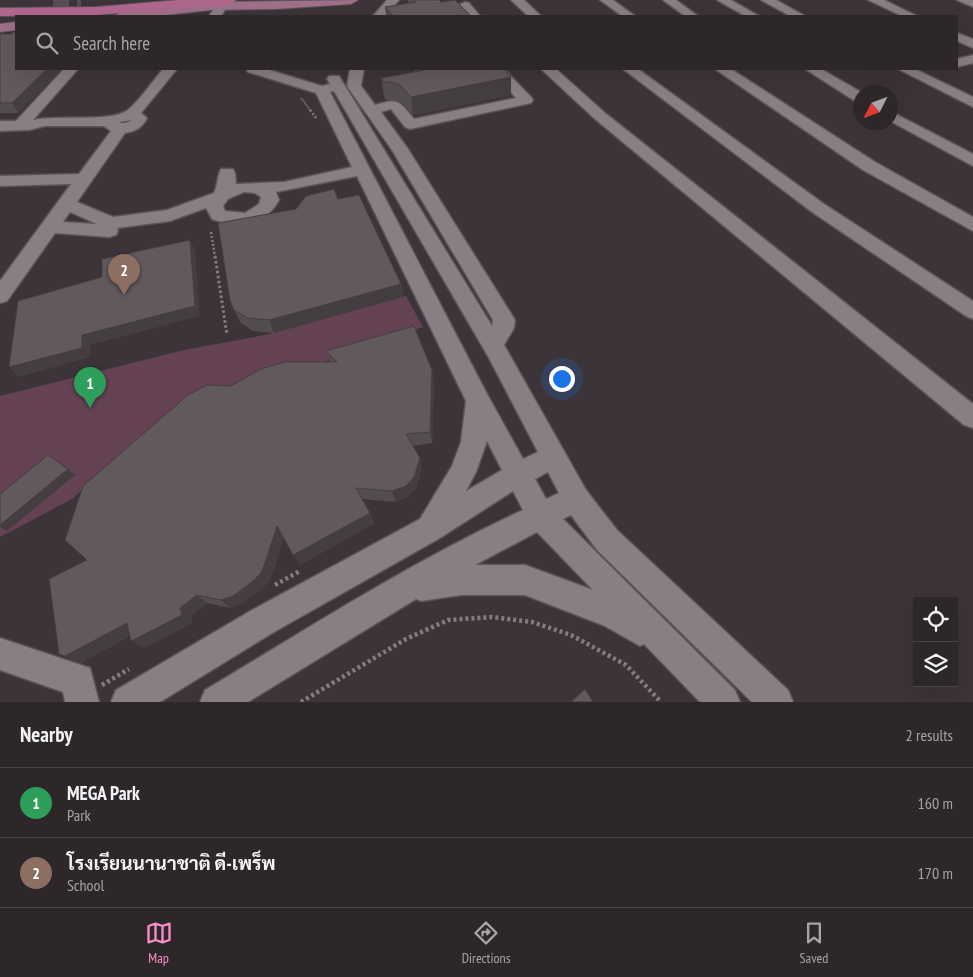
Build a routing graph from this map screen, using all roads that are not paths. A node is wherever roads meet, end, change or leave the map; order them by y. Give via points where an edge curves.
1 (114, 0) edge
2 (351, 0) edge
3 (393, 0) edge
4 (517, 0) edge
5 (606, 0) edge
6 (669, 0) edge
7 (723, 0) edge
8 (767, 0) edge
9 (874, 0) edge
10 (81, 2) dead end
11 (53, 3) dead end
12 (0, 4) edge
13 (465, 5) dead end
14 (222, 7) edge
15 (96, 11) junction
16 (0, 12) edge
17 (172, 14) edge
18 (52, 15) edge
19 (146, 15) edge
20 (380, 15) edge
21 (473, 15) edge
22 (534, 15) edge
23 (628, 15) edge
24 (691, 15) edge
25 (751, 15) edge
26 (797, 15) edge
27 (909, 15) edge
28 (15, 19) edge
29 (0, 21) edge
30 (15, 26) edge
31 (0, 28) edge
32 (15, 36) edge
33 (0, 37) edge
34 (958, 37) edge
35 (973, 44) edge
36 (973, 58) edge
37 (958, 63) edge
38 (70, 70) edge
39 (169, 70) edge
40 (256, 70) edge
41 (357, 70) edge
42 (498, 70) edge
43 (549, 70) edge
44 (631, 70) edge
45 (724, 70) edge
46 (814, 70) edge
47 (922, 70) edge
48 (910, 71) edge
49 (334, 82) edge
50 (853, 94) edge
51 (973, 103) edge
52 (371, 110) junction
53 (0, 118) edge
54 (898, 119) edge
55 (25, 121) junction
56 (116, 125) junction
57 (0, 126) edge
58 (973, 161) edge
59 (378, 164) junction
60 (260, 170) dead end
61 (227, 173) dead end
62 (86, 179) junction
63 (0, 181) edge
64 (252, 187) junction
65 (221, 196) junction
66 (67, 204) junction
67 (264, 210) junction
68 (218, 215) junction
69 (973, 225) edge
70 (50, 227) junction
71 (0, 296) edge
72 (973, 311) edge
73 (478, 402) junction
74 (973, 418) edge
75 (554, 457) junction
76 (518, 474) junction
77 (576, 499) junction
78 (540, 515) junction
79 (430, 528) junction
80 (407, 588) junction
81 (674, 652) junction
82 (0, 654) edge
83 (82, 700) edge
84 (128, 702) edge
85 (217, 702) edge
86 (722, 702) edge
87 (776, 702) edge

1 - 10 highway
2 - 14 main road
3 - 20 street
4 - 22 street
5 - 23 street
6 - 24 street
7 - 25 street
8 - 26 street
9 - 27 street
11 - 12 highway
13 - 21 street
14 - 15 highway
14 - 17 main road
15 - 16 highway
15 - 18 highway
17 - 19 main road
28 - 29 highway
30 - 31 main road
32 - 33 street
34 - 35 street
36 - 37 street
38 - 55 street
39 - 56 street via 132,114 123,115
40 - 49 street via 284,78
41 - 52 street via 354,86
42 - 52 street via 526,100 410,124 394,104
43 - 74 street via 600,116
44 - 72 street via 818,208
45 - 69 street via 869,166
46 - 50 street
47 - 48 street
48 - 51 street
49 - 59 street
52 - 59 street
53 - 55 street
54 - 58 street
55 - 56 street
55 - 57 street
56 - 62 street
59 - 64 street via 284,187
59 - 67 street
59 - 73 street
59 - 75 street via 492,345
60 - 64 street
61 - 65 street via 227,184
62 - 63 street
62 - 66 street
64 - 65 street via 235,189
64 - 67 street via 269,195
65 - 66 street via 170,215 113,223
65 - 68 street via 214,206
66 - 70 street
67 - 68 street via 232,220
68 - 70 street via 118,231
70 - 71 street
73 - 76 street
73 - 79 street via 474,442 463,472
75 - 76 street
75 - 77 street
76 - 78 street
76 - 79 street
77 - 78 street
77 - 87 street via 607,540
78 - 80 street
78 - 81 street
79 - 84 street via 263,621
80 - 81 street via 461,580 526,580 615,614
80 - 85 street
81 - 86 street
82 - 83 street via 78,680

